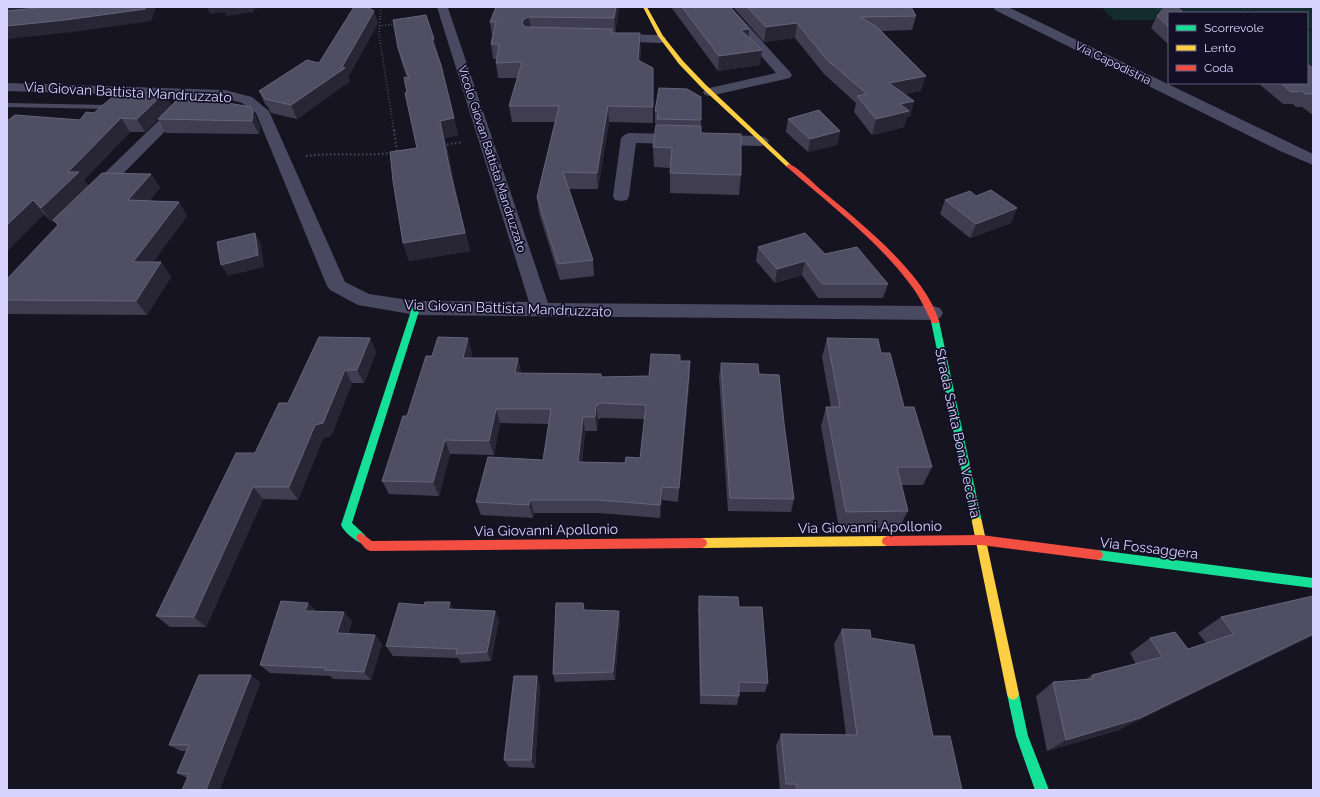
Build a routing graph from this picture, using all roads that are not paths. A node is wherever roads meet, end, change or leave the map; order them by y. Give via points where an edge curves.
1 (645, 7) edge
2 (724, 7) edge
3 (999, 7) edge
4 (1017, 7) edge
5 (442, 8) edge
6 (599, 38) edge
7 (660, 38) junction
8 (1168, 80) edge
9 (1176, 84) edge
10 (10, 89) edge
11 (710, 92) junction
12 (195, 93) junction
13 (7, 105) edge
14 (108, 107) edge
15 (762, 141) junction
16 (1313, 150) edge
17 (1313, 160) edge
18 (621, 196) dead end
19 (79, 208) edge
20 (416, 308) junction
21 (541, 310) junction
22 (933, 314) junction
23 (982, 540) junction
24 (1313, 583) edge
25 (1042, 790) edge

1 - 7 street, Strada Santa Bona Vecchia
2 - 11 street via 785,75
3 - 17 street, Via Capodistria
4 - 8 street, Via Capodistria
5 - 21 street, Vicolo Giovan Battista Mandruzzato
6 - 7 street
7 - 11 street, Strada Santa Bona Vecchia via 683,66
9 - 16 street
10 - 12 street, Via Giovan Battista Mandruzzato
11 - 15 street, Strada Santa Bona Vecchia
12 - 19 street
12 - 20 street, Via Giovan Battista Mandruzzato via 225,94 247,100 262,111 337,286 365,300
13 - 14 lane
15 - 18 street via 629,138
15 - 22 street, Strada Santa Bona Vecchia via 894,259 916,286
20 - 21 street, Via Giovan Battista Mandruzzato
20 - 23 street, Via Giovanni Apollonio via 346,525 370,546
21 - 22 street, Via Giovan Battista Mandruzzato
22 - 23 street, Strada Santa Bona Vecchia
23 - 24 street, Via Fossaggera
23 - 25 street, Strada Santa Bona Vecchia via 1022,736

